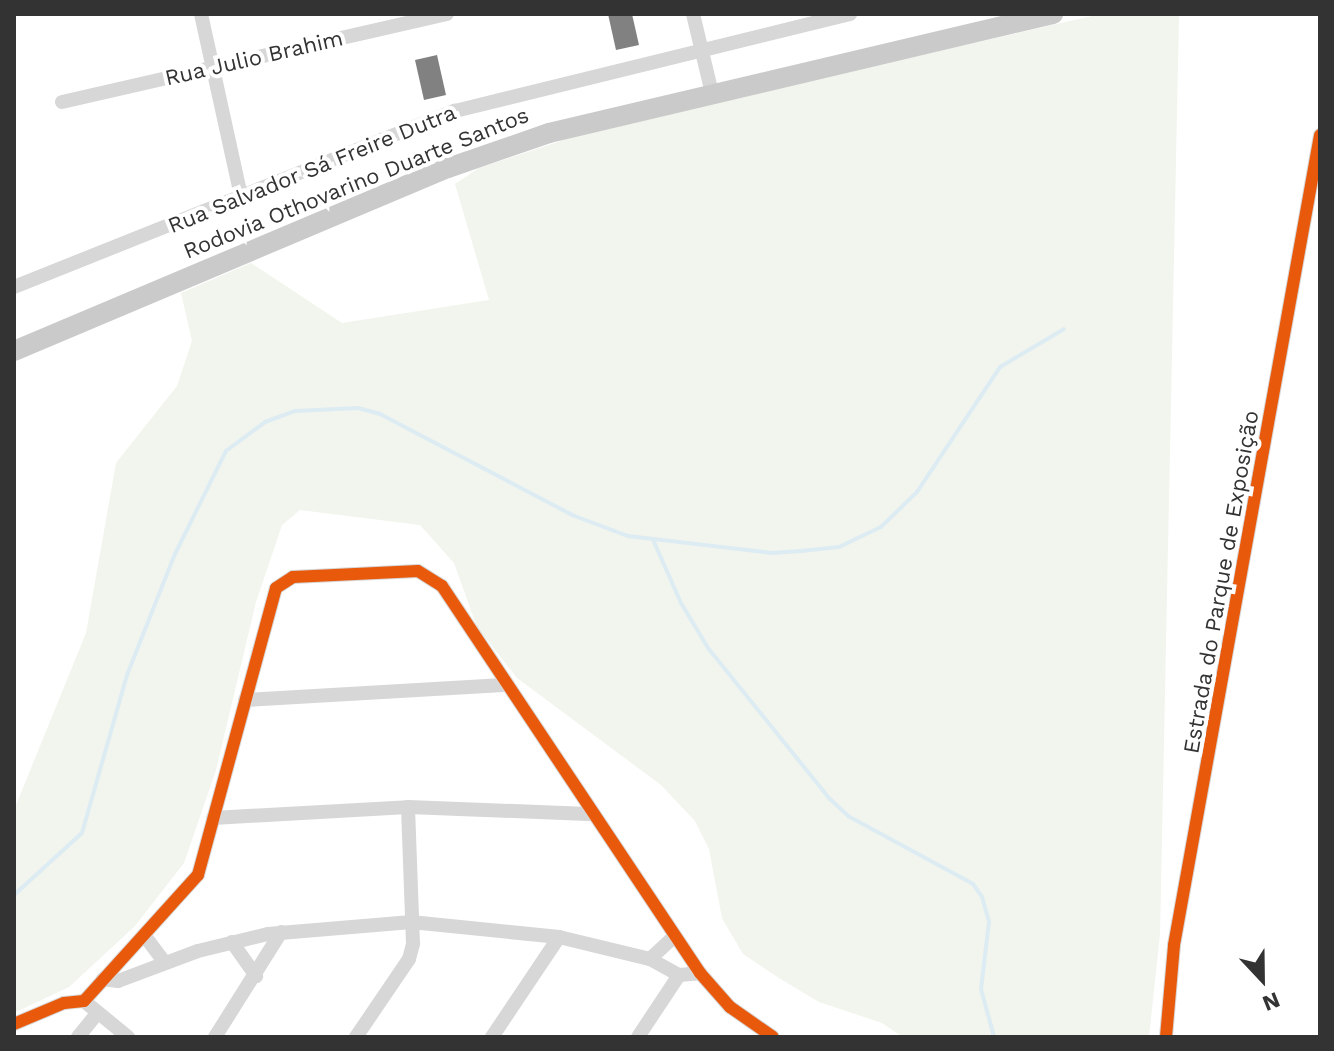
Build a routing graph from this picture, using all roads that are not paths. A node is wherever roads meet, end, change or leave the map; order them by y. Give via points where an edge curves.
1 (201, 14) edge
2 (447, 14) edge
3 (693, 14) edge
4 (850, 14) edge
5 (1053, 14) edge
6 (701, 46) junction
7 (213, 67) junction
8 (712, 93) junction
9 (62, 102) dead end
10 (1320, 135) edge
11 (241, 196) junction
12 (14, 287) edge
13 (14, 351) edge
14 (508, 685) junction
15 (245, 700) junction
16 (408, 807) junction
17 (594, 814) junction
18 (213, 818) junction
19 (411, 922) junction
20 (281, 932) junction
21 (144, 935) junction
22 (675, 936) junction
23 (559, 937) junction
24 (232, 942) junction
25 (650, 959) junction
26 (164, 962) junction
27 (700, 973) junction
28 (679, 975) junction
29 (256, 976) junction
30 (103, 979) junction
31 (84, 1001) junction
32 (96, 1015) junction
33 (14, 1024) edge
34 (78, 1037) edge
35 (128, 1037) edge
36 (215, 1037) edge
37 (356, 1037) edge
38 (492, 1037) edge
39 (638, 1037) edge
40 (773, 1037) edge
41 (1166, 1037) edge

1 - 7 street
2 - 7 street, Rua Julio Brahim
3 - 6 street
4 - 6 street, Rua Salvador Sá Freire Dutra
5 - 8 main road, Rodovia Othovarino Duarte Santos
6 - 8 street
6 - 11 street, Rua Salvador Sá Freire Dutra via 455,111
7 - 9 street, Rua Julio Brahim
7 - 11 street
8 - 13 main road, Rodovia Othovarino Duarte Santos via 549,133 448,168
10 - 41 street, Estrada do Parque de Exposição via 1174,945
11 - 12 street, Rua Salvador Sá Freire Dutra
14 - 15 street
14 - 15 street via 431,577 418,571 293,577 273,594
14 - 17 street
15 - 18 street
16 - 17 street
16 - 18 street
16 - 19 street
17 - 22 street
18 - 21 street via 198,875
19 - 20 street
19 - 23 street
19 - 37 street via 409,959
20 - 24 street
20 - 29 street
21 - 26 street
21 - 30 street
22 - 25 street
22 - 27 street
23 - 25 street
23 - 38 street
24 - 26 street
24 - 29 street
25 - 28 street
26 - 30 street via 118,981
27 - 28 street
27 - 40 street via 730,1007
28 - 39 street
29 - 36 street
30 - 31 street
31 - 32 street
31 - 33 street via 64,1003
32 - 34 street
32 - 35 street

